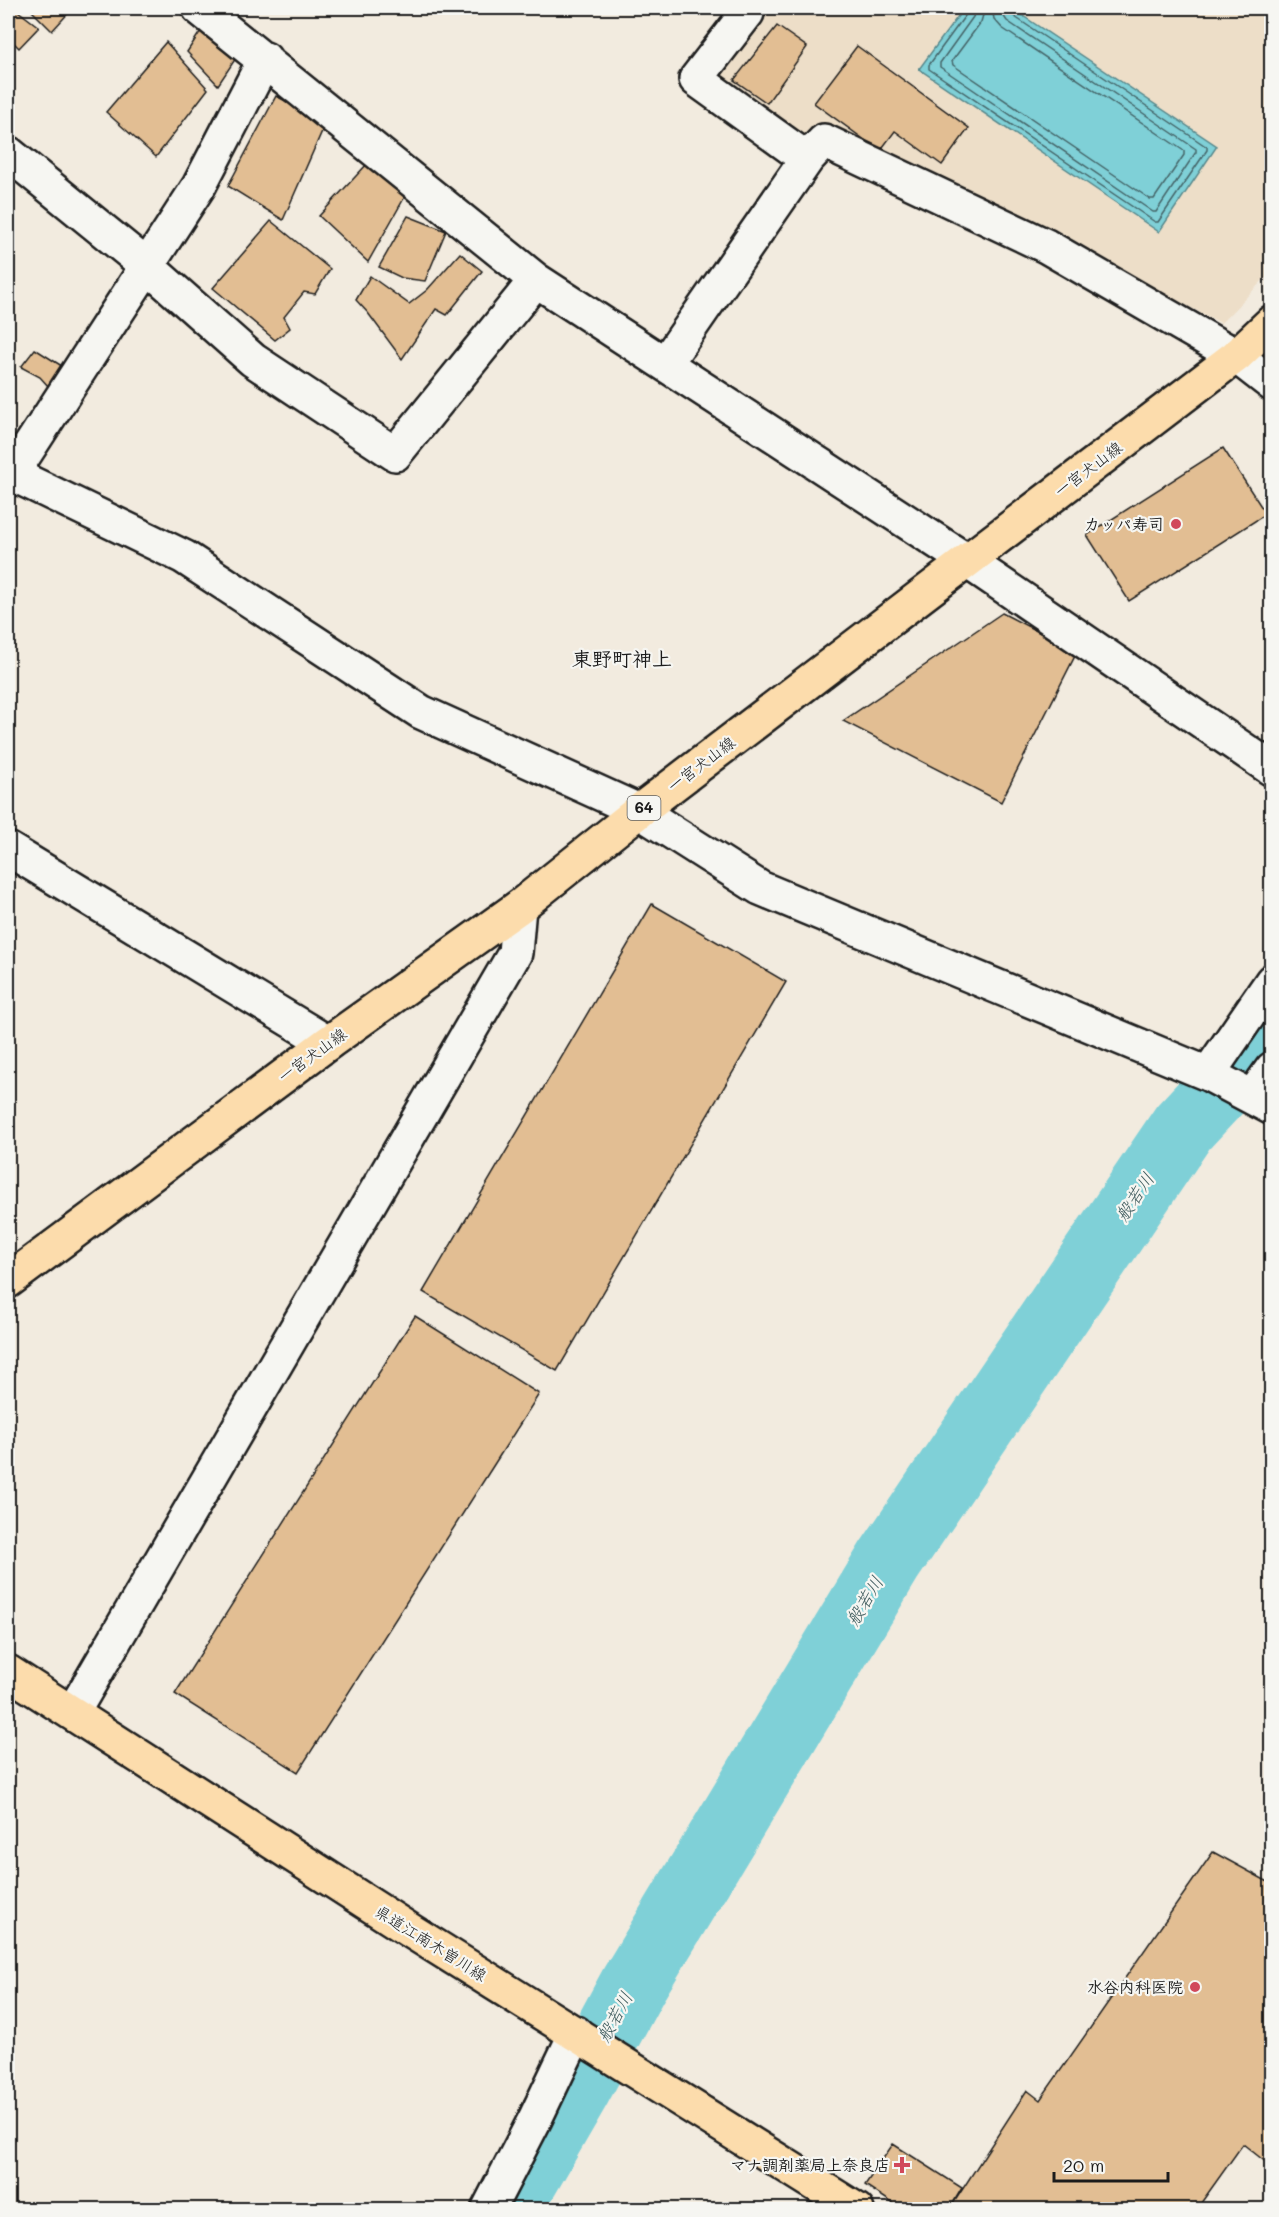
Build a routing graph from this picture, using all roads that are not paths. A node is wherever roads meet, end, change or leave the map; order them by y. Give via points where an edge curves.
1 (199, 8) edge
2 (739, 8) edge
3 (265, 59) junction
4 (8, 153) edge
5 (807, 159) junction
6 (147, 266) junction
7 (536, 280) junction
8 (1272, 322) edge
9 (1236, 356) junction
10 (665, 364) junction
11 (1272, 384) edge
12 (9, 476) edge
13 (967, 561) junction
14 (1272, 769) edge
15 (639, 811) junction
16 (8, 849) edge
17 (519, 907) junction
18 (1272, 981) edge
19 (328, 1043) junction
20 (1272, 1069) edge
21 (1208, 1074) junction
22 (1262, 1103) edge
23 (14, 1268) edge
24 (8, 1672) edge
25 (73, 1713) junction
26 (576, 2033) junction
27 (488, 2210) edge
28 (857, 2210) edge

1 - 3 street
2 - 5 street via 747,14 696,79
3 - 6 street via 199,186
3 - 7 street
4 - 6 street
5 - 9 street via 824,141 1047,246
5 - 10 street
6 - 7 street via 253,360 395,454
6 - 12 street
7 - 10 street
8 - 9 main road, 一宮犬山線 / 64
9 - 11 street
9 - 13 main road, 一宮犬山線 / 64
10 - 13 street
12 - 15 street via 184,557 421,712
13 - 14 street
13 - 15 main road, 一宮犬山線 / 64
15 - 17 main road, 一宮犬山線 / 64
15 - 21 street via 760,888
16 - 19 street
17 - 19 main road, 一宮犬山線 / 64
17 - 25 street via 515,953
18 - 21 street
19 - 23 main road, 一宮犬山線 / 64
20 - 22 street
21 - 22 street
24 - 25 main road, 県道江南木曽川線
25 - 26 main road, 県道江南木曽川線
26 - 27 street
26 - 28 main road, 県道江南木曽川線

